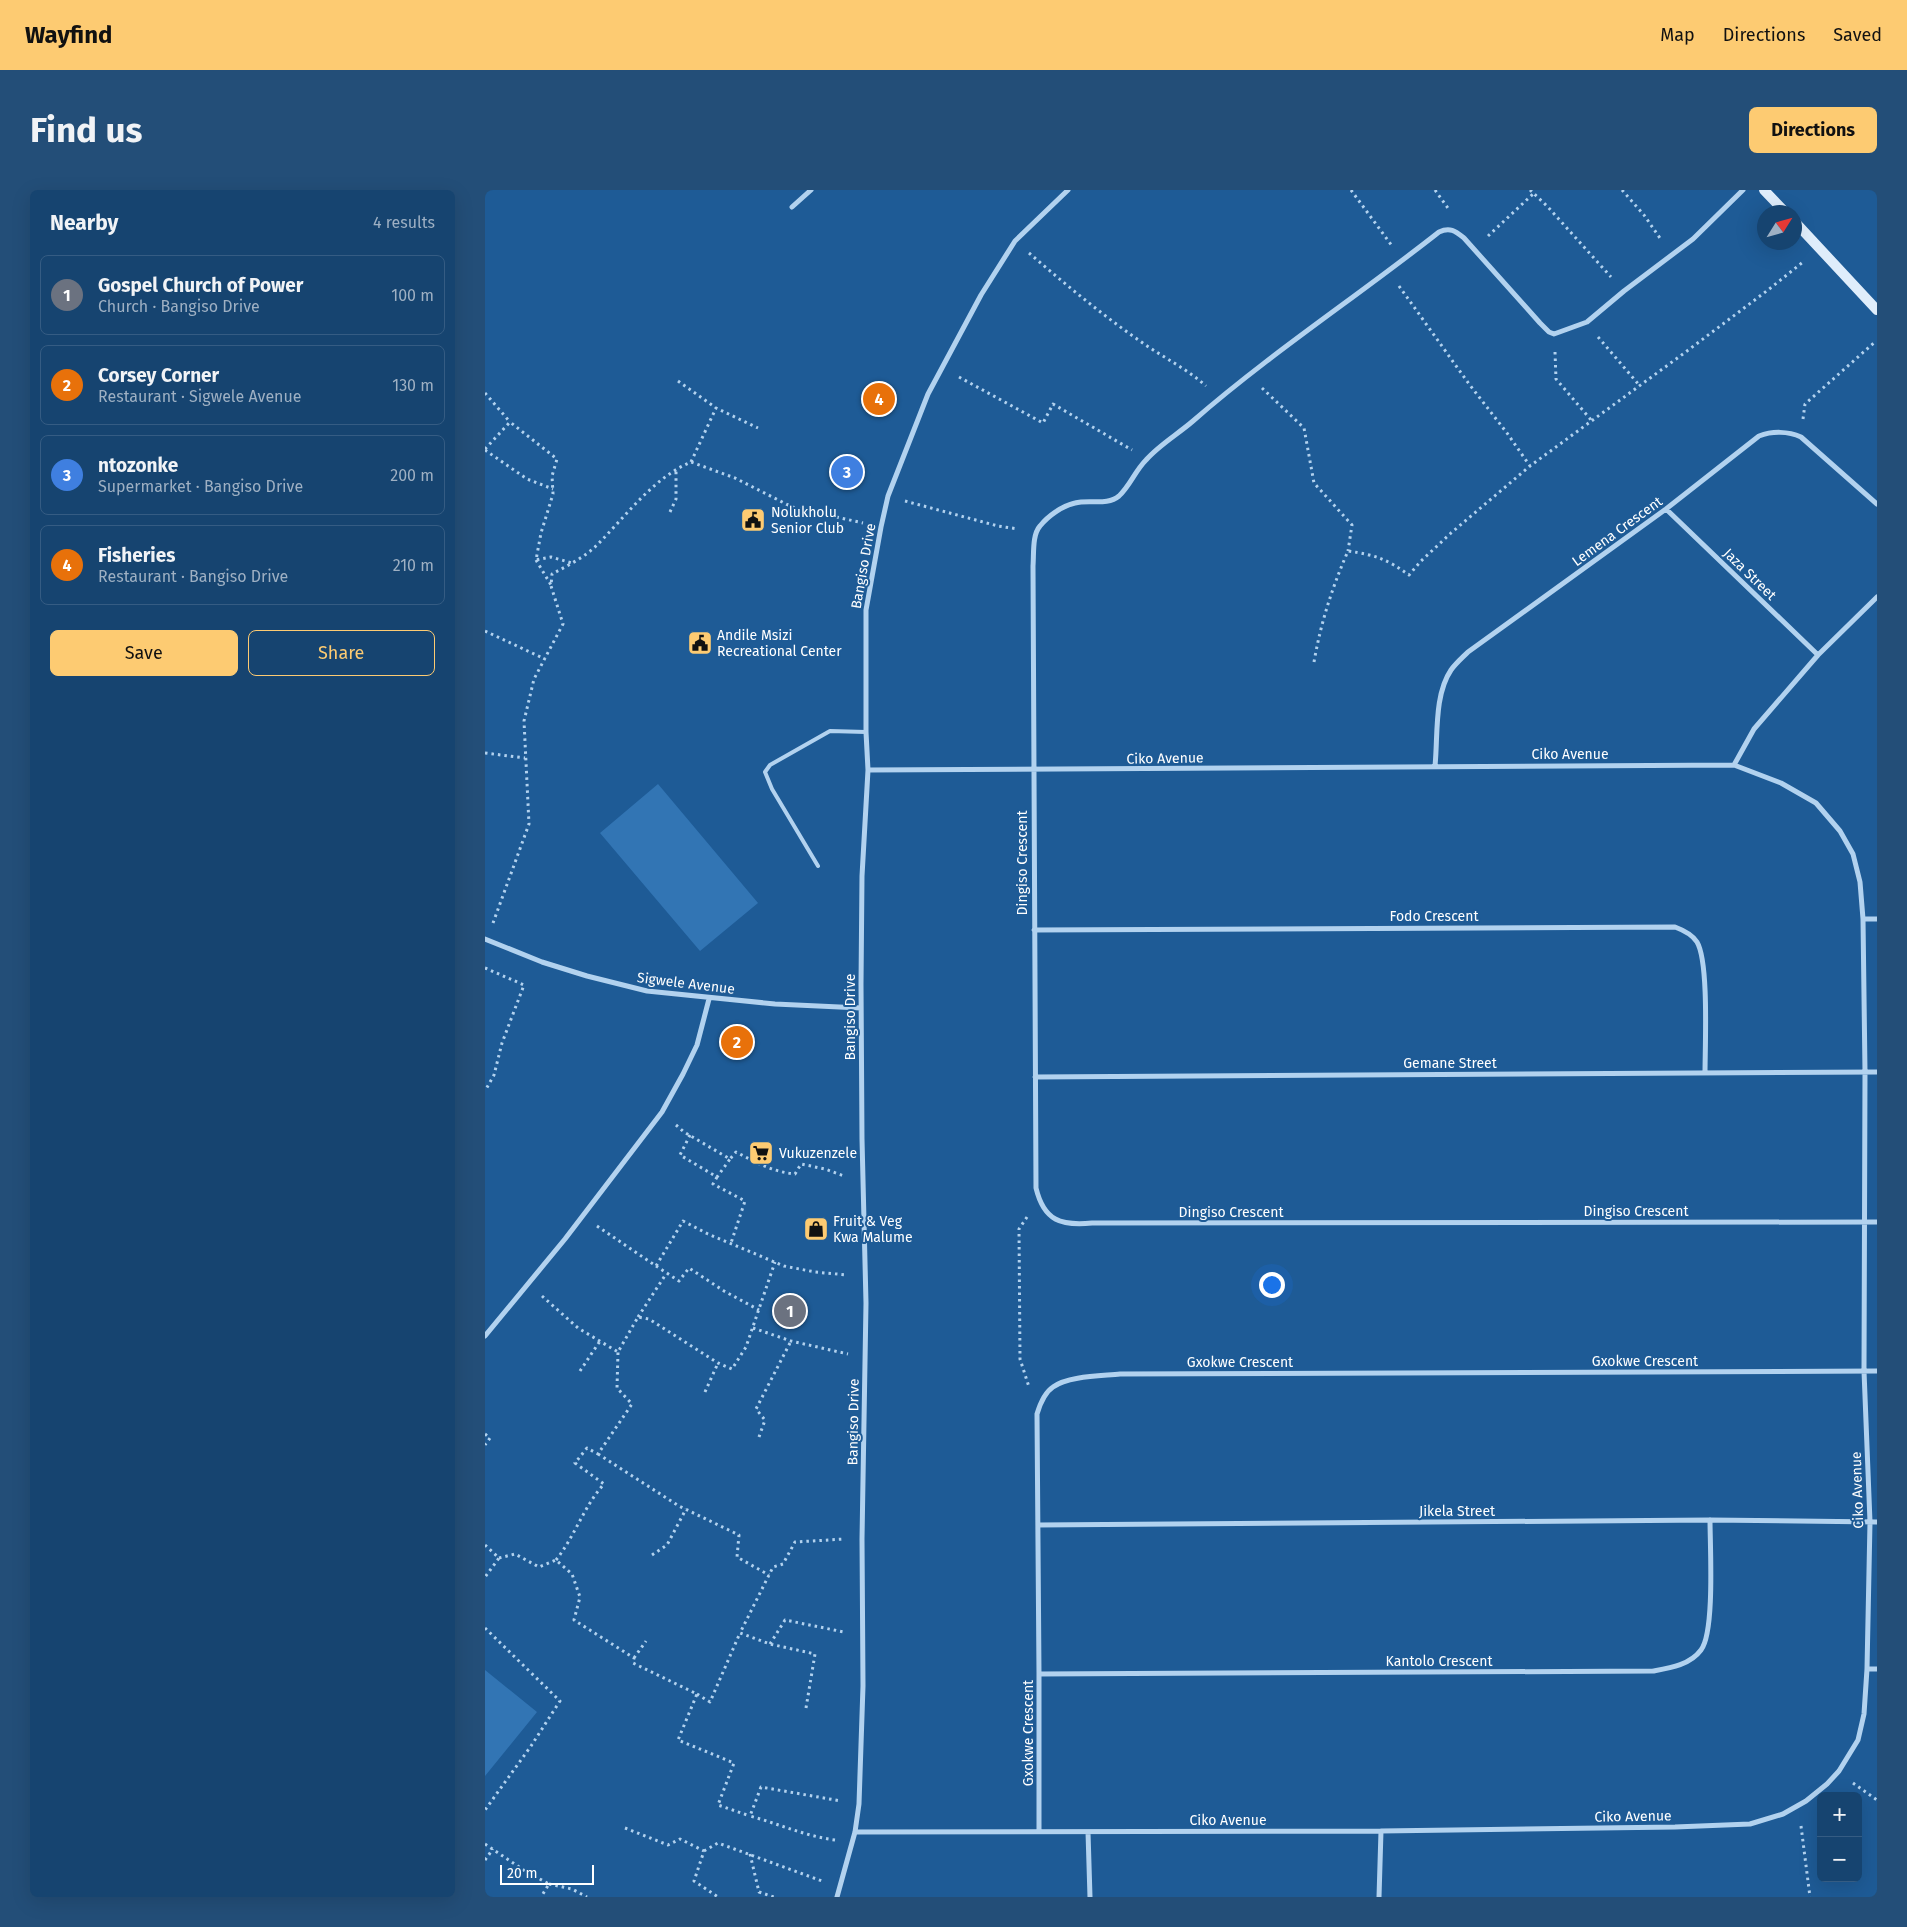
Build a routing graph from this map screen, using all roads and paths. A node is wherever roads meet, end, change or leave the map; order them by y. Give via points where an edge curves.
1 (811, 190) edge
2 (1068, 190) edge
3 (1351, 190) edge
4 (1530, 190) edge
5 (1623, 190) edge
6 (1743, 190) edge
7 (1766, 191) edge
8 (1533, 194) junction
9 (1779, 205) edge
10 (791, 207) dead end
11 (1802, 230) edge
12 (1015, 241) junction
13 (1475, 248) junction
14 (1672, 256) junction
15 (1403, 260) junction
16 (1803, 261) dead end
17 (1388, 271) junction
18 (1624, 291) junction
19 (1877, 310) edge
20 (1587, 322) junction
21 (1554, 334) junction
22 (1876, 341) edge
23 (941, 367) junction
24 (1251, 372) junction
25 (678, 381) dead end
26 (1640, 386) junction
27 (485, 393) edge
28 (1220, 397) junction
29 (716, 408) junction
30 (1592, 421) junction
31 (510, 422) junction
32 (758, 428) dead end
33 (1801, 436) junction
34 (485, 450) edge
35 (1145, 460) junction
36 (691, 462) junction
37 (1530, 466) junction
38 (676, 468) junction
39 (553, 489) junction
40 (888, 496) junction
41 (1877, 504) edge
42 (1666, 509) junction
43 (670, 512) dead end
44 (881, 527) junction
45 (1036, 532) junction
46 (1348, 550) junction
47 (536, 560) junction
48 (573, 563) junction
49 (551, 586) junction
50 (1877, 597) edge
51 (485, 630) edge
52 (1818, 656) junction
53 (545, 660) junction
54 (1314, 662) dead end
55 (866, 732) junction
56 (485, 753) edge
57 (525, 758) junction
58 (1735, 765) junction
59 (1435, 766) junction
60 (868, 770) junction
61 (1033, 770) junction
62 (818, 866) dead end
63 (1863, 919) junction
64 (1877, 919) edge
65 (1034, 930) junction
66 (486, 939) edge
67 (485, 968) edge
68 (709, 999) junction
69 (861, 1008) junction
70 (1865, 1072) junction
71 (1877, 1072) edge
72 (1705, 1073) junction
73 (1035, 1077) junction
74 (485, 1091) edge
75 (662, 1112) junction
76 (690, 1135) junction
77 (730, 1159) junction
78 (717, 1177) junction
79 (864, 1183) junction
80 (1039, 1201) junction
81 (583, 1216) junction
82 (1863, 1222) junction
83 (1877, 1222) edge
84 (731, 1243) junction
85 (775, 1262) junction
86 (656, 1266) junction
87 (667, 1274) junction
88 (865, 1278) junction
89 (528, 1285) junction
90 (759, 1310) junction
91 (638, 1317) junction
92 (753, 1328) junction
93 (485, 1336) edge
94 (600, 1341) junction
95 (791, 1341) junction
96 (618, 1352) junction
97 (865, 1358) junction
98 (718, 1363) junction
99 (580, 1371) dead end
100 (1864, 1371) junction
101 (1877, 1371) edge
102 (705, 1392) dead end
103 (1037, 1414) junction
104 (485, 1434) edge
105 (759, 1437) dead end
106 (485, 1445) edge
107 (598, 1454) junction
108 (686, 1509) junction
109 (1710, 1520) junction
110 (1869, 1522) junction
111 (1877, 1522) edge
112 (1038, 1526) junction
113 (862, 1539) junction
114 (485, 1545) edge
115 (652, 1555) dead end
116 (499, 1558) junction
117 (556, 1560) junction
118 (769, 1575) junction
119 (485, 1576) edge
120 (485, 1628) edge
121 (740, 1633) junction
122 (862, 1635) junction
123 (645, 1641) dead end
124 (770, 1644) junction
125 (634, 1658) junction
126 (1867, 1669) junction
127 (1877, 1669) edge
128 (1039, 1674) junction
129 (697, 1694) junction
130 (805, 1708) dead end
131 (1839, 1771) junction
132 (1877, 1800) edge
133 (859, 1804) junction
134 (1799, 1804) junction
135 (485, 1810) edge
136 (750, 1816) junction
137 (625, 1828) dead end
138 (1039, 1830) junction
139 (1381, 1831) junction
140 (855, 1832) junction
141 (1089, 1832) junction
142 (853, 1842) junction
143 (485, 1844) edge
144 (493, 1848) junction
145 (704, 1851) junction
146 (750, 1854) junction
147 (485, 1860) edge
148 (549, 1884) junction
149 (839, 1888) junction
150 (541, 1897) edge
151 (587, 1897) edge
152 (718, 1897) edge
153 (774, 1897) edge
154 (837, 1897) edge
155 (1090, 1897) edge
156 (1379, 1897) edge
157 (1810, 1897) edge

1 - 10 street
2 - 12 street, Bangiso Drive
3 - 15 path
4 - 8 path
5 - 14 path via 1645,215
6 - 14 street
7 - 9 street
8 - 13 path
8 - 18 path
11 - 19 street
12 - 23 street, Bangiso Drive
12 - 28 path via 1093,306 1141,342 1191,372
13 - 15 street via 1455,231 1446,229
13 - 21 street via 1540,323
14 - 18 street
15 - 17 street
16 - 26 path
17 - 24 street
17 - 37 path
18 - 20 street
20 - 21 street
20 - 26 path
21 - 30 path via 1556,379
22 - 33 path via 1805,404
23 - 35 path via 1043,423 1053,404 1119,441
23 - 40 street, Bangiso Drive via 927,394
24 - 28 street
24 - 46 path via 1265,391 1304,428 1314,483 1352,525
25 - 29 path
26 - 30 path
27 - 31 path
28 - 35 street
29 - 32 path
29 - 36 path
30 - 37 path
31 - 34 path
31 - 39 path via 557,459 552,476
33 - 41 street
33 - 42 street, Lemena Crescent via 1769,433 1759,436
34 - 39 path via 527,479
35 - 45 street via 1118,497 1110,501 1075,503 1056,512
36 - 38 path
36 - 44 path via 735,478 792,507
37 - 46 path via 1451,533 1409,575 1391,562
38 - 43 path via 676,499
38 - 48 path via 625,513 596,546
39 - 47 path
40 - 44 street, Bangiso Drive
40 - 45 path via 998,526
42 - 52 street, Jaza Street
42 - 59 street, Lemena Crescent via 1468,652 1452,669 1443,684 1439,702
44 - 55 street, Bangiso Drive via 866,610
45 - 61 street via 1033,566
46 - 54 path via 1321,625
47 - 48 path via 551,557
47 - 49 path
48 - 49 path via 552,574
49 - 53 path via 563,624
50 - 52 street
51 - 53 path
52 - 58 street via 1754,729
53 - 57 path via 534,679 524,721
55 - 60 street, Bangiso Drive
55 - 62 lane via 830,731 770,765 765,772
56 - 57 path
57 - 66 path via 529,824
58 - 59 street, Ciko Avenue
58 - 63 street, Ciko Avenue via 1781,782 1816,803 1840,831 1853,854 1860,882
59 - 61 street, Ciko Avenue
60 - 61 street, Ciko Avenue
60 - 69 street, Bangiso Drive via 862,876
61 - 65 street, Dingiso Crescent
63 - 64 street
63 - 70 street, Ciko Avenue
65 - 72 street, Fodo Crescent via 1675,927 1696,941 1704,964
65 - 73 street, Dingiso Crescent
66 - 68 street, Sigwele Avenue via 587,976 647,991
67 - 74 path via 525,985 502,1043 494,1075
68 - 69 street, Sigwele Avenue
68 - 75 street via 697,1045
69 - 79 street, Bangiso Drive
70 - 71 street
70 - 72 street, Gemane Street
70 - 82 street, Ciko Avenue
72 - 73 street, Gemane Street
73 - 80 street, Dingiso Crescent via 1036,1188
75 - 76 path
75 - 81 street
76 - 77 path
76 - 78 path via 680,1155
77 - 78 path
77 - 79 path via 736,1152 783,1173 795,1174 801,1164
78 - 84 path via 713,1184 745,1201
79 - 88 street, Bangiso Drive
80 - 82 street, Dingiso Crescent via 1046,1212 1070,1225
80 - 103 path via 1019,1228 1020,1359
81 - 86 path
81 - 89 street
82 - 83 street
82 - 100 street, Ciko Avenue
84 - 85 path
84 - 86 path via 683,1221
85 - 88 path via 815,1272
85 - 90 path
86 - 87 path
87 - 90 path via 679,1280 689,1268
87 - 91 path
88 - 97 street, Bangiso Drive
89 - 93 street
89 - 94 path via 579,1328
90 - 92 path
91 - 96 path
91 - 98 path via 649,1320
92 - 95 path
92 - 98 path via 733,1369
94 - 96 path
94 - 99 path
95 - 97 path
95 - 105 path via 756,1409 765,1420
96 - 107 path via 617,1388 632,1404
97 - 113 street, Bangiso Drive
98 - 102 path
100 - 101 street, Gxokwe Crescent
100 - 103 street, Gxokwe Crescent via 1120,1374 1074,1380 1052,1387 1040,1402
100 - 110 street, Ciko Avenue
103 - 112 street, Gxokwe Crescent
104 - 106 path via 490,1438
107 - 108 path
107 - 117 path via 587,1448 575,1463 604,1484
108 - 115 path via 667,1544
108 - 118 path via 739,1535 737,1556
109 - 110 street, Jikela Street
109 - 112 street, Jikela Street
109 - 128 street, Kantolo Crescent via 1707,1639 1692,1659 1675,1667 1653,1671
110 - 111 street, Jikela Street
110 - 126 street, Ciko Avenue
112 - 128 street, Gxokwe Crescent
113 - 118 path via 795,1542 783,1564 773,1567
113 - 122 street, Bangiso Drive
114 - 116 path
116 - 117 path via 515,1554 539,1567
116 - 119 path
117 - 125 path via 572,1574 580,1597 574,1620
118 - 121 path
120 - 135 path via 561,1701
121 - 124 path
121 - 129 path via 710,1702
122 - 124 path via 785,1620
122 - 133 street, Bangiso Drive
123 - 125 path
124 - 130 path via 815,1654
125 - 129 path via 633,1663
126 - 127 street
126 - 131 street, Ciko Avenue via 1864,1714 1858,1740
128 - 138 street, Gxokwe Crescent
129 - 136 path via 678,1740 734,1763 718,1805
131 - 132 path
131 - 134 street, Ciko Avenue
133 - 136 path via 761,1787
133 - 140 street, Bangiso Drive
134 - 139 street, Ciko Avenue via 1783,1814 1750,1824
134 - 157 path
136 - 142 path via 788,1830
137 - 145 path via 668,1845 679,1839
138 - 140 street, Ciko Avenue
138 - 141 street, Ciko Avenue
139 - 141 street, Ciko Avenue
139 - 156 street
140 - 142 street, Bangiso Drive
141 - 155 street
142 - 149 street, Bangiso Drive
143 - 144 path
144 - 147 path
144 - 148 path
145 - 146 path via 718,1843
145 - 152 path via 694,1881
146 - 149 path
146 - 153 path via 759,1892
148 - 150 path
148 - 151 path via 572,1889
149 - 154 street, Bangiso Drive

